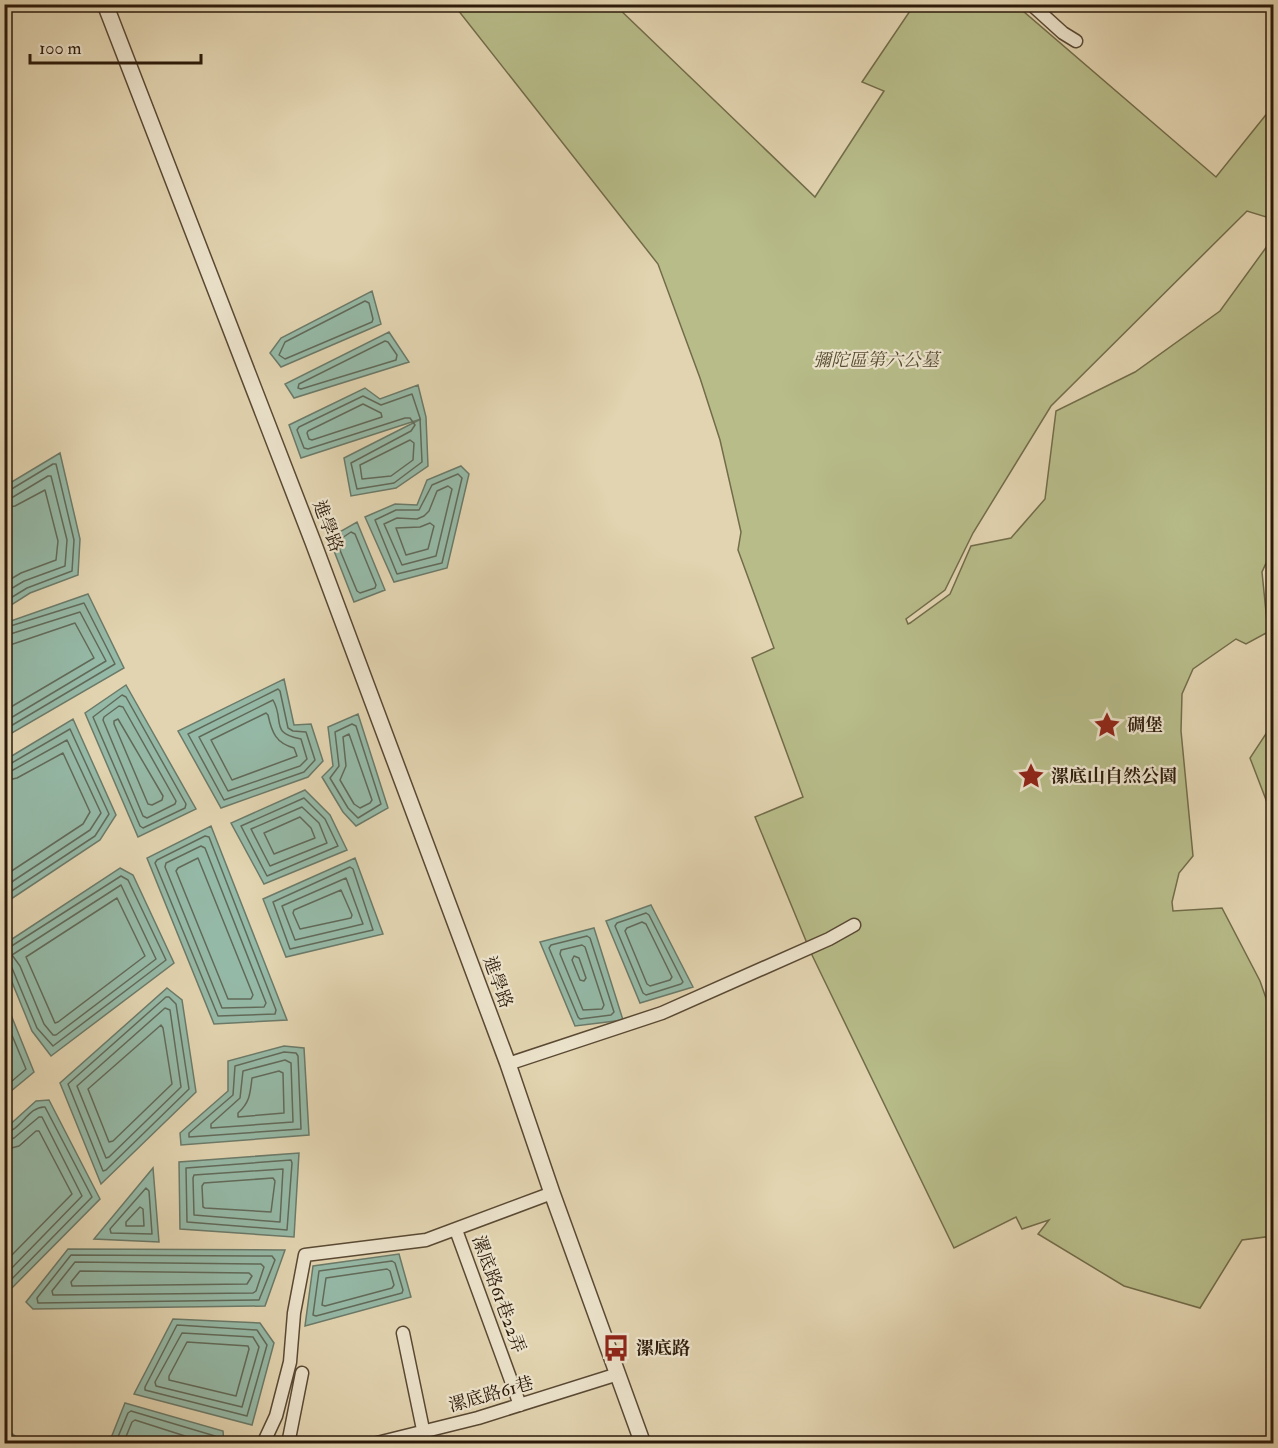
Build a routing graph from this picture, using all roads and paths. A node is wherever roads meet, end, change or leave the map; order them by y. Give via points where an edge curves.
1 (105, 4) edge
2 (1031, 4) edge
3 (1076, 41) dead end
4 (854, 925) dead end
5 (508, 1064) junction
6 (552, 1193) junction
7 (456, 1230) junction
8 (403, 1333) dead end
9 (302, 1372) dead end
10 (618, 1374) junction
11 (520, 1405) junction
12 (424, 1438) edge
13 (263, 1443) edge
14 (288, 1443) edge
15 (373, 1443) edge
16 (643, 1443) edge

1 - 5 street, 進學路 via 314,542
2 - 3 street
4 - 5 street via 662,1013
5 - 6 street
6 - 7 street
6 - 10 street
7 - 11 street, 漯底路61巷22弄
7 - 13 street via 409,1243 305,1255 290,1362 276,1416
8 - 12 street
9 - 14 street
10 - 11 street, 漯底路61巷
10 - 16 street
11 - 12 street, 漯底路61巷
12 - 15 street, 漯底路61巷

